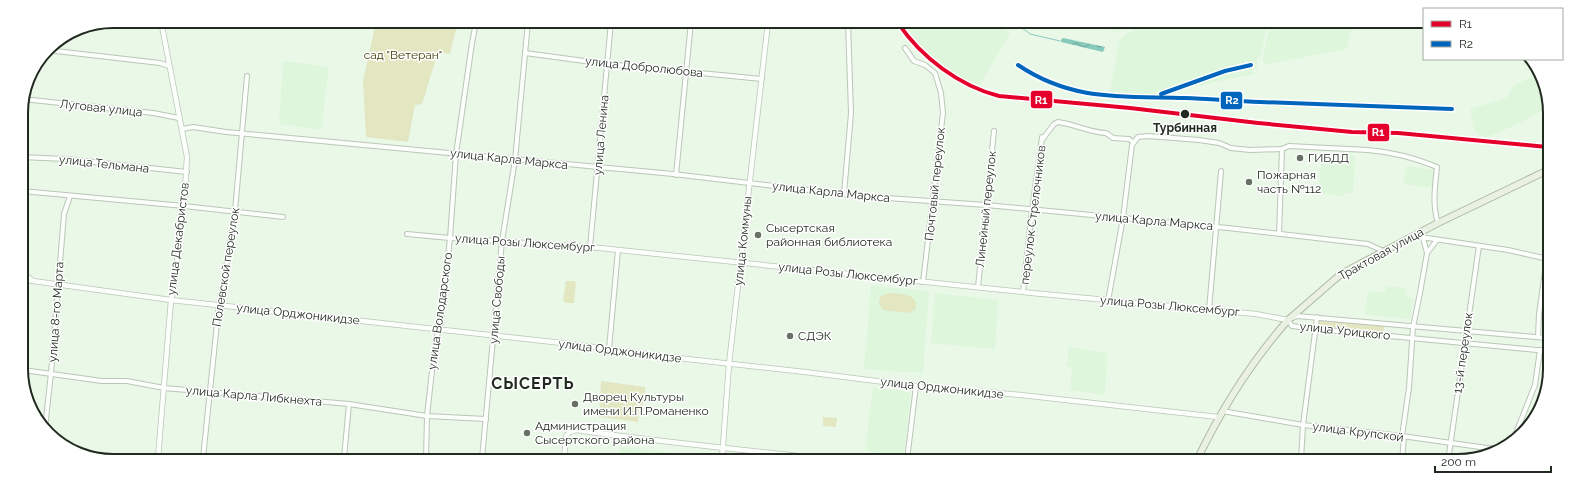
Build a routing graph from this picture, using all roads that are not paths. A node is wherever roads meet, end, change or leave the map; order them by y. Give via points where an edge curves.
1 (162, 28) edge
2 (475, 28) edge
3 (527, 28) edge
4 (610, 28) edge
5 (690, 28) edge
6 (767, 28) edge
7 (848, 28) edge
8 (905, 48) dead end
9 (55, 51) edge
10 (525, 53) junction
11 (607, 64) junction
12 (169, 66) junction
13 (685, 71) junction
14 (247, 76) dead end
15 (762, 79) junction
16 (30, 99) edge
17 (179, 118) junction
18 (182, 129) junction
19 (994, 131) dead end
20 (241, 133) junction
21 (1133, 142) junction
22 (1282, 149) junction
23 (456, 154) junction
24 (28, 157) edge
25 (515, 160) junction
26 (597, 167) junction
27 (1221, 171) dead end
28 (187, 172) junction
29 (1543, 172) edge
30 (676, 175) junction
31 (750, 183) junction
32 (28, 192) edge
33 (844, 194) junction
34 (70, 196) junction
35 (933, 201) junction
36 (986, 205) junction
37 (184, 206) junction
38 (1032, 210) junction
39 (235, 211) junction
40 (283, 217) dead end
41 (1123, 218) junction
42 (1438, 223) junction
43 (1216, 227) junction
44 (408, 234) dead end
45 (1279, 234) junction
46 (1414, 236) junction
47 (450, 238) junction
48 (1423, 238) junction
49 (1437, 240) junction
50 (502, 241) junction
51 (1479, 246) junction
52 (590, 247) junction
53 (618, 250) junction
54 (1383, 251) junction
55 (1427, 253) junction
56 (1543, 258) edge
57 (741, 262) junction
58 (28, 277) edge
59 (28, 281) edge
60 (33, 281) junction
61 (923, 282) junction
62 (58, 286) junction
63 (1543, 286) edge
64 (978, 287) junction
65 (1023, 292) junction
66 (170, 300) junction
67 (1108, 301) junction
68 (219, 304) junction
69 (1209, 310) junction
70 (1317, 318) junction
71 (1288, 320) junction
72 (1413, 327) junction
73 (440, 329) junction
74 (1316, 329) junction
75 (1466, 331) junction
76 (493, 336) junction
77 (1538, 337) junction
78 (1412, 338) junction
79 (1543, 338) edge
80 (1464, 343) junction
81 (609, 349) junction
82 (1540, 350) junction
83 (1543, 350) edge
84 (729, 364) junction
85 (28, 371) edge
86 (52, 374) junction
87 (916, 386) junction
88 (164, 388) junction
89 (209, 391) junction
90 (349, 404) junction
91 (1222, 411) junction
92 (427, 416) junction
93 (1218, 417) junction
94 (486, 419) junction
95 (46, 421) edge
96 (1303, 425) junction
97 (1517, 429) edge
98 (1403, 437) junction
99 (1450, 444) junction
100 (722, 448) junction
101 (1485, 449) edge
102 (158, 454) edge
103 (203, 454) edge
104 (344, 454) edge
105 (426, 454) edge
106 (482, 454) edge
107 (564, 454) edge
108 (722, 454) edge
109 (781, 454) edge
110 (908, 454) edge
111 (1200, 454) edge
112 (1301, 454) edge
113 (1402, 454) edge
114 (1449, 454) edge

1 - 12 street, улица Декабристов
2 - 23 street, улица Володарского
3 - 10 street, улица Свободы
4 - 11 street, улица Ленина
5 - 13 street
6 - 15 street, улица Коммуны
7 - 33 street via 851,113
8 - 35 street, Почтовый переулок via 914,61 935,73 943,103
9 - 12 street
10 - 11 street, улица Добролюбова
10 - 25 street, улица Свободы
11 - 13 street, улица Добролюбова
11 - 26 street, улица Ленина
12 - 17 street, улица Декабристов
13 - 15 street, улица Добролюбова
13 - 30 street
14 - 20 street, Полевской переулок
15 - 31 street, улица Коммуны
16 - 17 street, Луговая улица
17 - 18 street, улица Декабристов
18 - 20 street, улица Карла Маркса via 193,127
18 - 28 street, улица Декабристов
19 - 36 street, Линейный переулок
20 - 23 street, улица Карла Маркса
20 - 39 street, Полевской переулок
21 - 22 street via 1138,137 1148,136 1199,140 1250,150
21 - 38 street, переулок Стрелочников via 1058,122 1054,124 1042,139
21 - 41 street
22 - 42 street via 1301,146 1380,151 1437,167 1434,203
22 - 45 street
23 - 25 street, улица Карла Маркса
23 - 47 street, улица Володарского
24 - 28 street, улица Тельмана
25 - 26 street, улица Карла Маркса
25 - 50 street, улица Свободы
26 - 30 street, улица Карла Маркса
26 - 52 street, улица Ленина
27 - 43 street
28 - 37 street, улица Декабристов
29 - 42 main road, Трактовая улица
30 - 31 street, улица Карла Маркса
31 - 33 street, улица Карла Маркса
31 - 57 street, улица Коммуны
32 - 34 street
33 - 35 street, улица Карла Маркса
34 - 37 street
34 - 62 street, улица 8-го Марта via 64,214
35 - 36 street, улица Карла Маркса
35 - 61 street, Почтовый переулок
36 - 38 street, улица Карла Маркса
36 - 64 street, Линейный переулок
37 - 39 street
37 - 66 street, улица Декабристов
38 - 41 street, улица Карла Маркса
38 - 65 street, переулок Стрелочников
39 - 40 street
39 - 68 street, Полевской переулок
41 - 43 street, улица Карла Маркса
41 - 67 street
42 - 46 main road, Трактовая улица
43 - 45 street, улица Карла Маркса
43 - 69 street
44 - 47 street, улица Розы Люксембург
45 - 54 street, улица Карла Маркса via 1368,244
46 - 48 street
46 - 54 main road, Трактовая улица
47 - 50 street, улица Розы Люксембург
47 - 73 street, улица Володарского
48 - 49 street
48 - 55 street
49 - 51 street
49 - 55 street
50 - 52 street, улица Розы Люксембург
50 - 76 street, улица Свободы
51 - 56 street
51 - 75 street, 13-й переулок
52 - 53 street, улица Розы Люксембург
53 - 57 street, улица Розы Люксембург
53 - 81 street
54 - 71 main road, Трактовая улица via 1341,274
55 - 72 street
57 - 61 street, улица Розы Люксембург
57 - 84 street, улица Коммуны
58 - 60 street
59 - 60 street, улица Орджоникидзе
60 - 62 street, улица Орджоникидзе
61 - 64 street, улица Розы Люксембург
62 - 66 street, улица Орджоникидзе
62 - 86 street, улица 8-го Марта
63 - 77 street
64 - 65 street, улица Розы Люксембург
65 - 67 street, улица Розы Люксембург
66 - 68 street, улица Орджоникидзе
66 - 88 street, улица Декабристов
67 - 69 street, улица Розы Люксембург
68 - 73 street, улица Орджоникидзе
68 - 89 street, Полевской переулок
69 - 71 street, улица Розы Люксембург
70 - 71 street, улица Урицкого via 1297,316
70 - 72 street, улица Урицкого
70 - 74 street
71 - 74 street, улица Урицкого via 1292,326
71 - 91 main road, Трактовая улица via 1253,364
72 - 75 street, улица Урицкого
72 - 78 street
73 - 76 street, улица Орджоникидзе
73 - 92 street, улица Володарского via 435,344
74 - 78 street, улица Урицкого
74 - 96 street
75 - 77 street, улица Урицкого
75 - 80 street, 13-й переулок
76 - 81 street, улица Орджоникидзе
76 - 94 street, улица Свободы
77 - 79 street, улица Урицкого
78 - 80 street, улица Урицкого
78 - 98 street
80 - 82 street, улица Урицкого
80 - 99 street, 13-й переулок
81 - 84 street, улица Орджоникидзе
82 - 83 street, улица Урицкого
82 - 97 street via 1535,386
84 - 87 street, улица Орджоникидзе
84 - 100 street, улица Коммуны
85 - 86 street, улица Карла Либкнехта
86 - 88 street, улица Карла Либкнехта via 102,381 126,381
86 - 95 street, улица 8-го Марта
87 - 93 street, улица Орджоникидзе
87 - 110 street
88 - 89 street, улица Карла Либкнехта
88 - 102 street, улица Декабристов
89 - 90 street, улица Карла Либкнехта
89 - 103 street, Полевской переулок
90 - 92 street, улица Карла Либкнехта
90 - 104 street
91 - 93 main road, Трактовая улица
91 - 96 street, улица Крупской
92 - 94 street, улица Карла Либкнехта
92 - 105 street, улица Володарского
93 - 111 main road, Трактовая улица
94 - 106 street, улица Свободы
96 - 98 street, улица Крупской
96 - 112 street
98 - 99 street, улица Крупской
98 - 113 street
99 - 101 street, улица Крупской
99 - 114 street, 13-й переулок
100 - 107 street via 576,430 566,436
100 - 108 street, улица Коммуны
100 - 109 street

